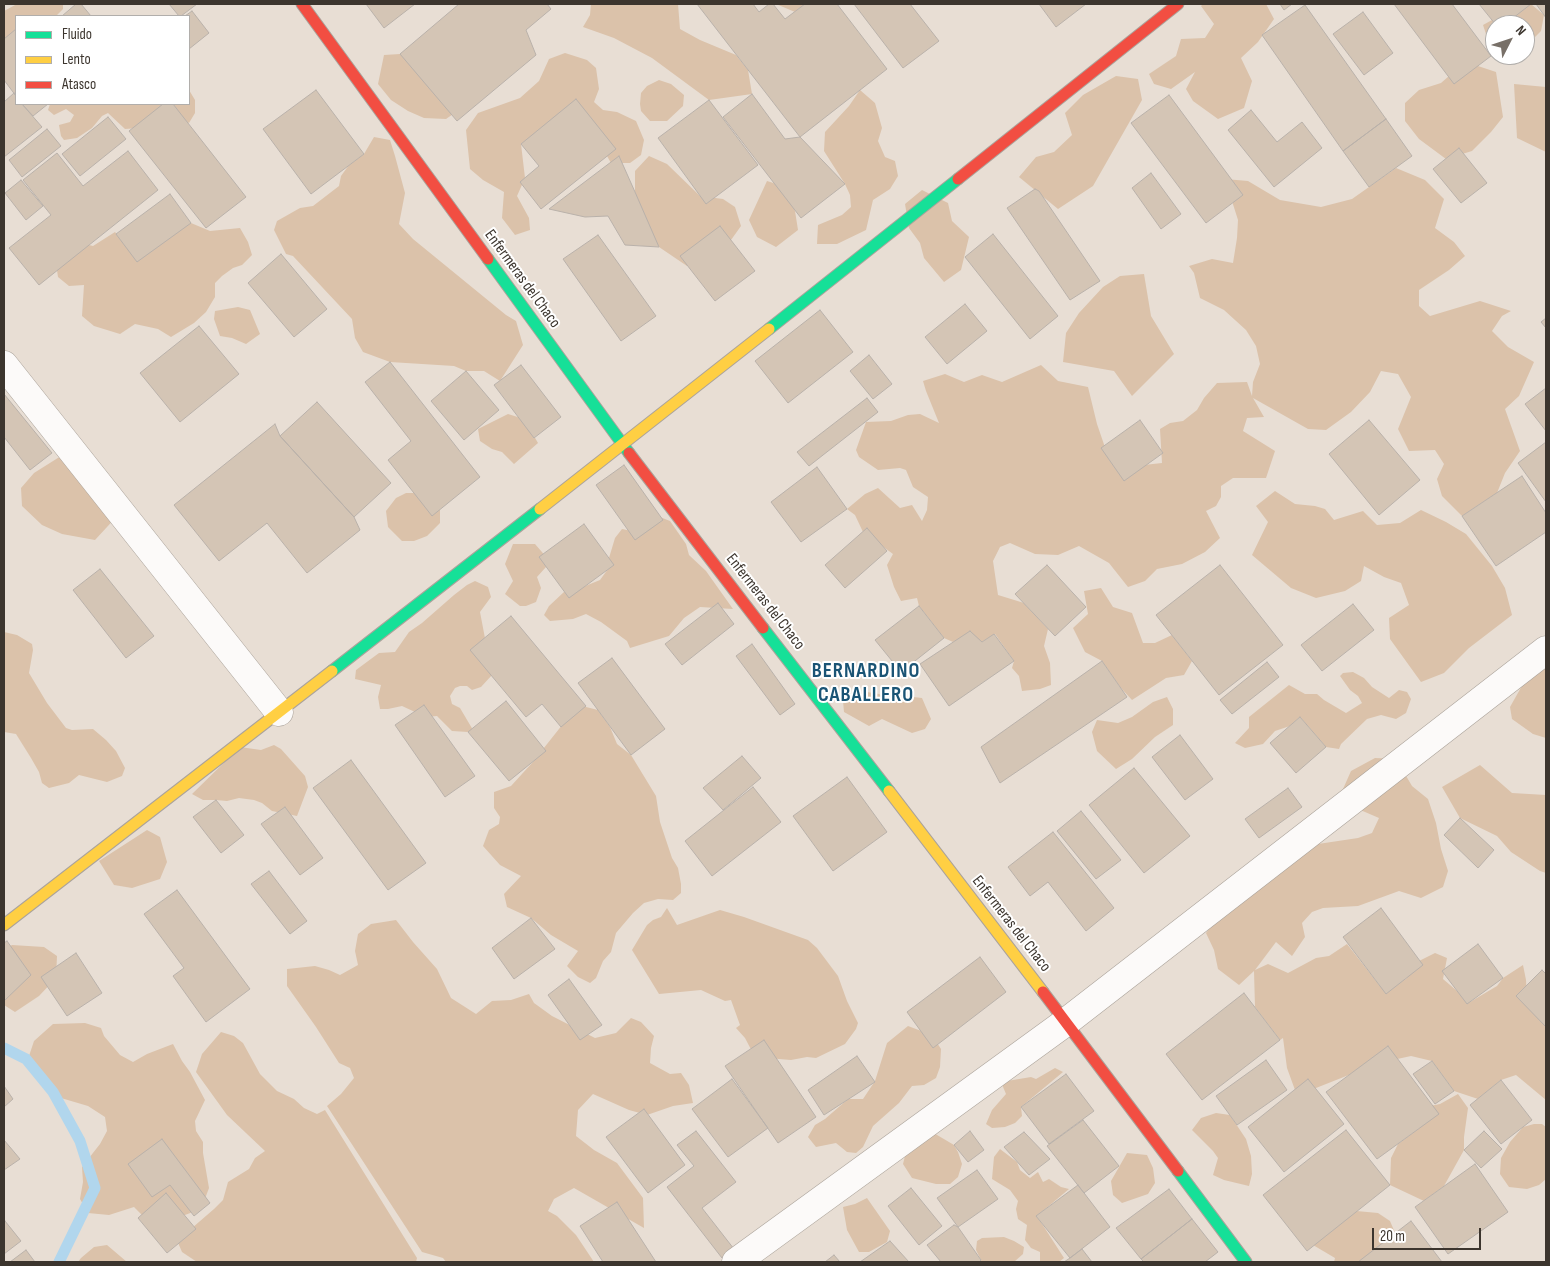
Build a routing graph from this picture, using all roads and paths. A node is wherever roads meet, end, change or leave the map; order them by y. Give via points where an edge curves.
1 (302, 4) edge
2 (1178, 4) edge
3 (4, 365) edge
4 (623, 445) junction
5 (1546, 650) edge
6 (279, 712) junction
7 (4, 925) edge
8 (1066, 1022) junction
9 (736, 1262) edge
10 (1246, 1262) edge

1 - 4 main road, Enfermeras del Chaco
2 - 4 main road
3 - 6 street
4 - 6 main road
4 - 8 main road, Enfermeras del Chaco
5 - 8 street
6 - 7 main road
8 - 9 street
8 - 10 main road, Enfermeras del Chaco

